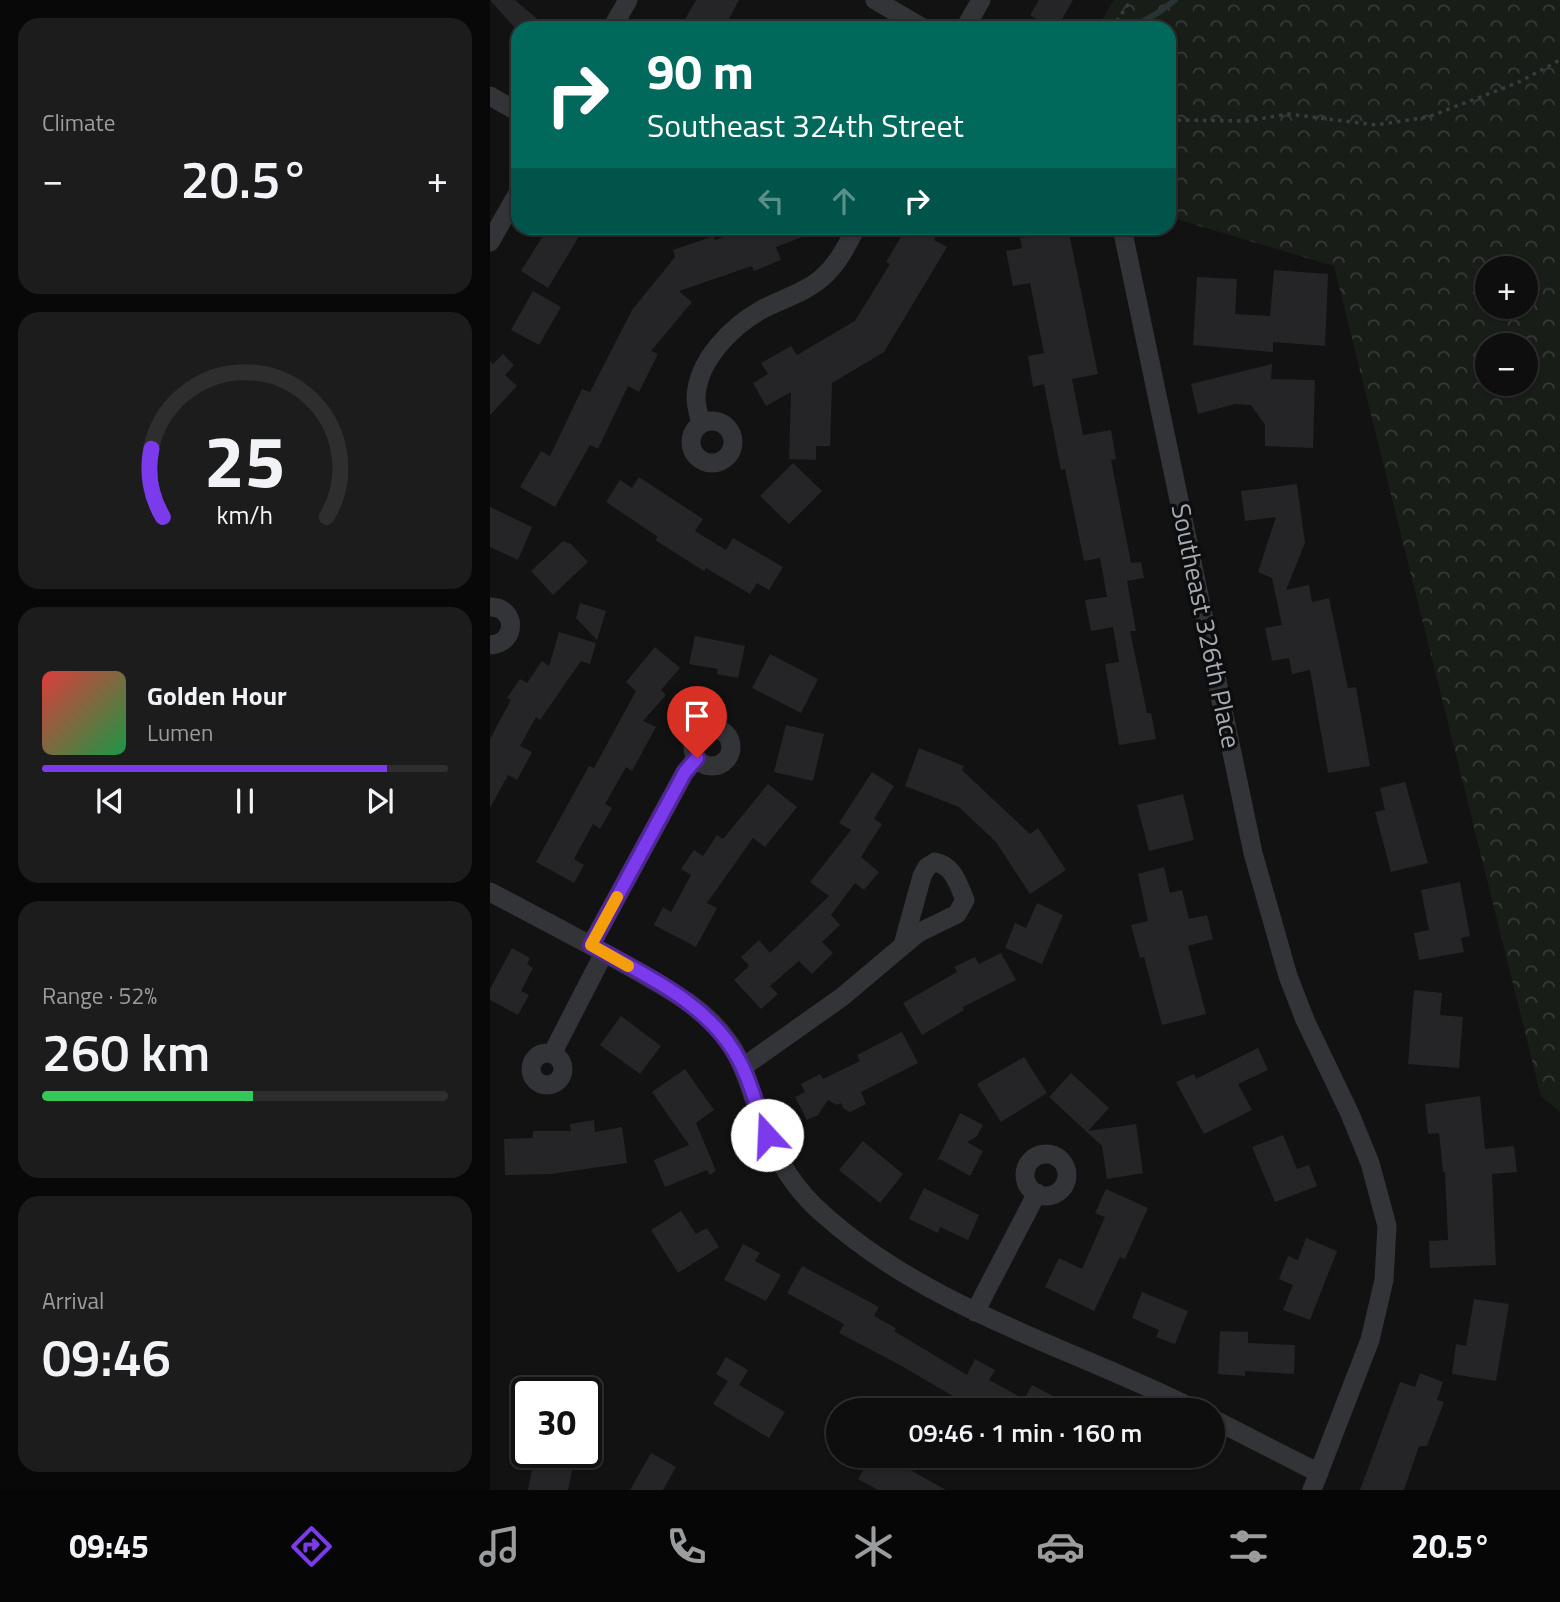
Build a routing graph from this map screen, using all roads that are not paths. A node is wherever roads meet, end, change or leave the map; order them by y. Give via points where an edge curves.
1 (628, 0) edge
2 (875, 0) edge
3 (981, 0) edge
4 (616, 21) edge
5 (911, 21) edge
6 (969, 21) edge
7 (490, 96) edge
8 (511, 108) edge
9 (511, 205) edge
10 (852, 235) edge
11 (1123, 235) edge
12 (490, 242) edge
13 (701, 424) dead end
14 (490, 607) edge
15 (490, 645) edge
16 (697, 758) dead end
17 (490, 892) edge
18 (903, 946) dead end
19 (598, 949) junction
20 (552, 1054) dead end
21 (743, 1067) junction
22 (1037, 1193) dead end
23 (975, 1312) junction
24 (1172, 1398) edge
25 (1225, 1426) edge
26 (1315, 1481) edge

1 - 4 street
2 - 5 street
3 - 6 street
7 - 8 street
9 - 12 street
10 - 13 street via 827,274 761,310 736,327 716,349 702,372 696,398
11 - 26 street, Southeast 326th Place via 1270,919 1305,1020 1370,1164 1387,1226 1384,1280 1370,1340
14 - 15 street via 507,613 512,625 503,642
16 - 19 street via 685,772
17 - 19 street
18 - 21 street via 842,997
19 - 20 street
19 - 21 street via 695,1008 728,1041
21 - 23 street via 771,1143 809,1201 867,1250
22 - 23 street
23 - 24 street
25 - 26 street

